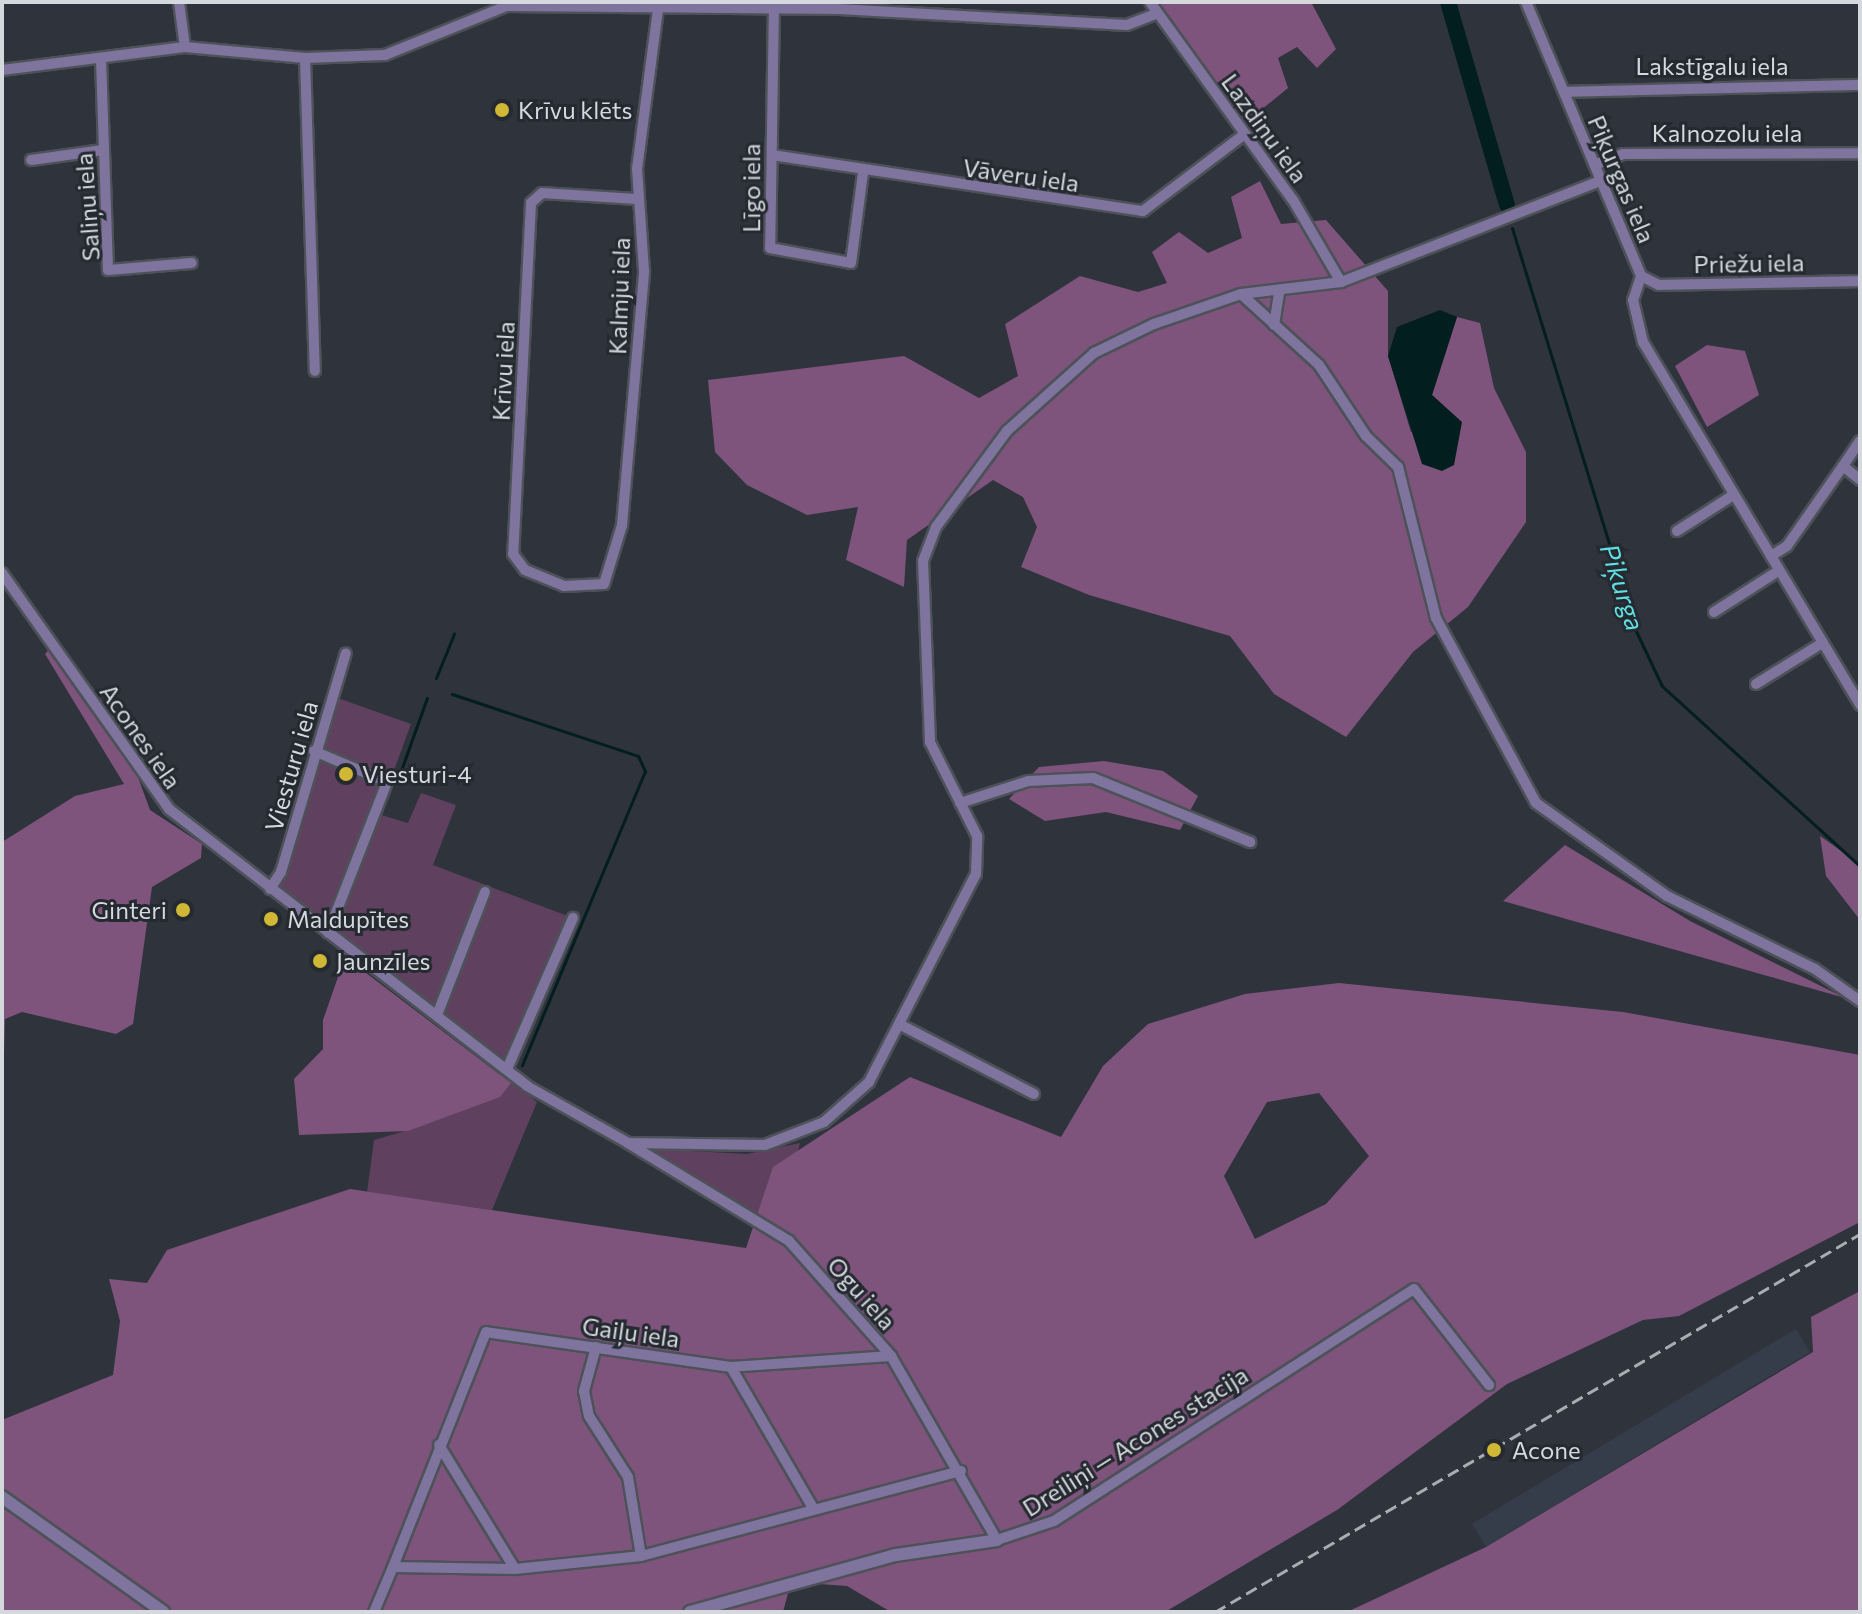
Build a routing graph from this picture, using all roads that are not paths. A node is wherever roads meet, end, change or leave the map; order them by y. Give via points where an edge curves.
1 (179, 2) edge
2 (1150, 2) edge
3 (1526, 2) edge
4 (546, 3) edge
5 (774, 5) edge
6 (489, 6) edge
7 (656, 6) edge
8 (1156, 14) junction
9 (185, 47) junction
10 (305, 58) junction
11 (101, 59) junction
12 (2, 70) edge
13 (1860, 85) edge
14 (1564, 92) junction
15 (1241, 137) junction
16 (103, 150) junction
17 (1860, 153) edge
18 (772, 155) junction
19 (31, 160) dead end
20 (1597, 164) junction
21 (863, 173) junction
22 (1602, 180) junction
23 (636, 199) junction
24 (192, 263) dead end
25 (1641, 276) junction
26 (1860, 281) edge
27 (1341, 282) junction
28 (1280, 289) junction
29 (1241, 294) junction
30 (1274, 325) junction
31 (315, 371) dead end
32 (1860, 441) edge
33 (1843, 466) junction
34 (1860, 480) edge
35 (1732, 496) junction
36 (1677, 531) dead end
37 (1771, 556) junction
38 (2, 573) edge
39 (1775, 573) junction
40 (598, 589) joint
41 (1714, 612) dead end
42 (1822, 643) junction
43 (346, 653) dead end
44 (1756, 684) dead end
45 (1860, 705) edge
46 (314, 751) junction
47 (960, 803) junction
48 (1250, 842) dead end
49 (270, 889) junction
50 (485, 892) dead end
51 (573, 918) dead end
52 (328, 933) junction
53 (1860, 1001) edge
54 (437, 1015) junction
55 (899, 1024) junction
56 (507, 1069) junction
57 (1034, 1094) dead end
58 (628, 1143) junction
59 (596, 1347) junction
60 (891, 1356) junction
61 (731, 1367) junction
62 (1489, 1385) dead end
63 (439, 1445) junction
64 (961, 1471) junction
65 (2, 1497) edge
66 (812, 1506) junction
67 (997, 1540) junction
68 (641, 1556) junction
69 (393, 1567) junction
70 (515, 1569) junction
71 (163, 1612) edge
72 (374, 1612) edge
73 (690, 1612) edge

1 - 9 street
2 - 8 street, Lazdiņu iela
3 - 14 street, Piķurgas iela
4 - 6 street
4 - 7 street
5 - 7 street
5 - 8 street via 1127,25
5 - 18 street, Līgo iela
6 - 10 street via 385,55
7 - 23 street, Kalmju iela
8 - 15 street, Lazdiņu iela
9 - 10 street
9 - 11 street
10 - 31 street
11 - 12 street
11 - 16 street, Saliņu iela
13 - 14 street, Lakstīgalu iela
14 - 20 street, Piķurgas iela
15 - 21 street, Vāveru iela via 1143,211
15 - 27 street, Lazdiņu iela via 1293,200
16 - 19 street
16 - 24 street, Saliņu iela via 108,270
17 - 20 street, Kalnozolu iela via 1623,154
18 - 21 street, Vāveru iela
18 - 21 street, Līgo iela via 770,248 851,263
20 - 22 street, Piķurgas iela
22 - 25 street, Piķurgas iela
22 - 27 street
23 - 40 street, Kalmju iela via 644,271 625,501
23 - 40 street, Krīvu iela via 542,193 531,203 513,554 541,579
25 - 26 street, Priežu iela via 1659,285
25 - 35 street, Piķurgas iela via 1633,300 1639,332
27 - 28 street
28 - 29 street
28 - 30 street
29 - 30 street
29 - 47 street via 1119,340 1063,377 1007,431 936,527 923,561 928,723
30 - 53 street via 1319,365 1366,436 1398,467 1436,618 1528,794 1563,827 1667,896 1815,969
32 - 33 street
33 - 34 street
33 - 37 street via 1787,546
35 - 36 street
35 - 37 street, Piķurgas iela
37 - 39 street, Piķurgas iela
38 - 49 street, Acones iela via 161,799
39 - 41 street
39 - 42 street, Piķurgas iela
42 - 44 street
42 - 45 street, Piķurgas iela
43 - 46 street, Viesturu iela
46 - 49 street, Viesturu iela via 281,872
46 - 52 street via 387,782
47 - 48 street via 1028,781 1093,778
47 - 55 street via 977,836 976,874
49 - 52 street, Acones iela
50 - 54 street
51 - 56 street
52 - 54 street, Acones iela
54 - 56 street, Acones iela
55 - 57 street
55 - 58 street via 869,1082 802,1133 765,1145
56 - 58 street, Ogu iela via 578,1121
58 - 60 street, Ogu iela via 769,1224
59 - 61 street, Gaiļu iela
59 - 63 street, Gaiļu iela via 486,1332
59 - 68 street via 584,1391 589,1416 628,1477
60 - 61 street, Gaiļu iela
60 - 64 street, Ogu iela
61 - 66 street
62 - 67 street, Dreiliņi — Acones stacija via 1414,1289 1054,1521
63 - 69 street, Gaiļu iela
63 - 70 street
64 - 66 street
64 - 67 street, Ogu iela
65 - 71 street
66 - 68 street
67 - 73 street, Dreiliņi — Acones stacija via 896,1555
68 - 70 street
69 - 70 street
69 - 72 street, Gaiļu iela

